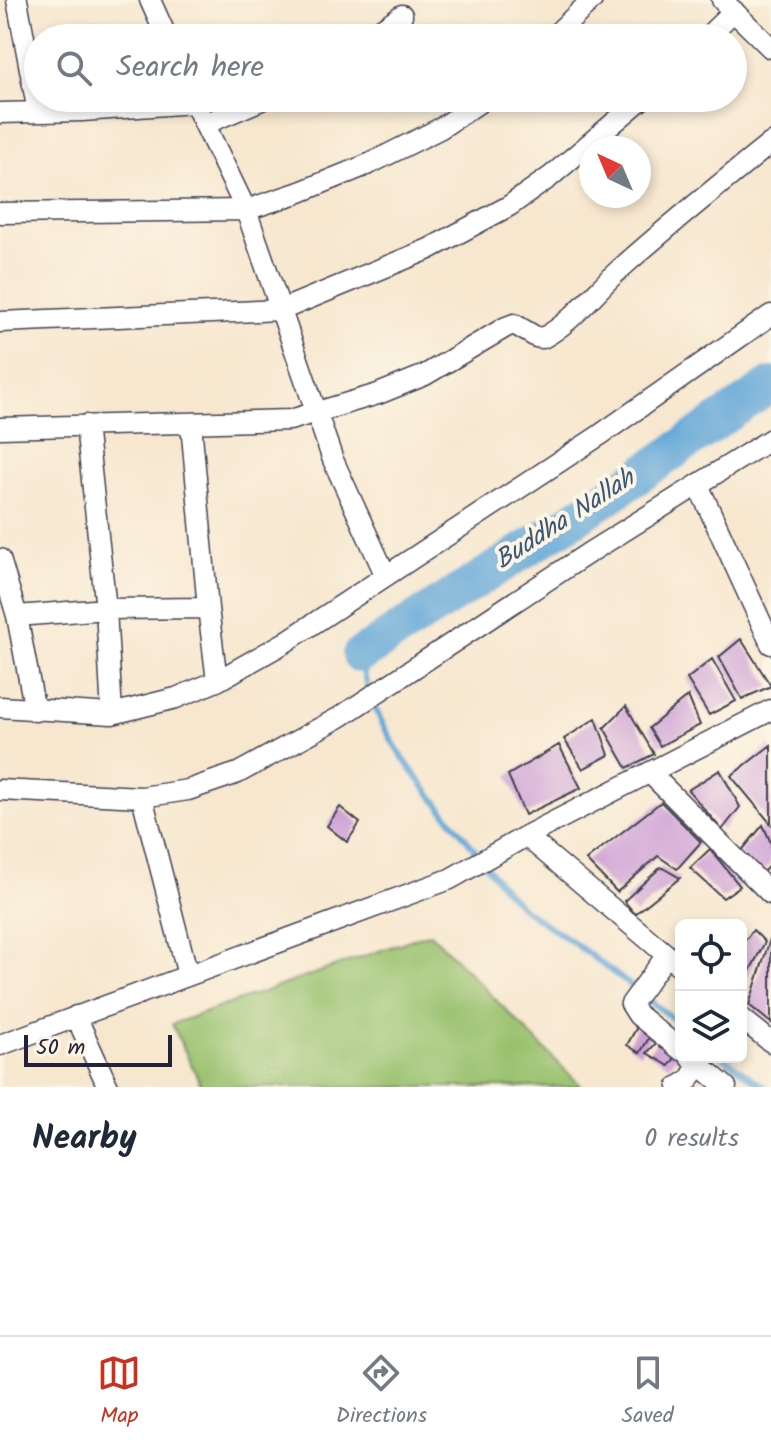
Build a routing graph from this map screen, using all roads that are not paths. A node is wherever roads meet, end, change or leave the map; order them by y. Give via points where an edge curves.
1 (19, 0) edge
2 (150, 0) edge
3 (592, 0) edge
4 (0, 1) edge
5 (728, 6) edge
6 (402, 15) dead end
7 (161, 24) edge
8 (389, 24) edge
9 (567, 24) edge
10 (716, 24) edge
11 (746, 24) edge
12 (747, 25) edge
13 (24, 29) edge
14 (771, 48) edge
15 (38, 112) edge
16 (199, 112) edge
17 (233, 112) edge
18 (465, 112) edge
19 (627, 112) edge
20 (0, 113) edge
21 (205, 124) junction
22 (771, 143) edge
23 (246, 210) junction
24 (0, 213) edge
25 (281, 310) junction
26 (771, 315) edge
27 (0, 322) edge
28 (316, 413) junction
29 (191, 424) junction
30 (86, 425) junction
31 (0, 428) edge
32 (771, 439) edge
33 (699, 487) junction
34 (0, 559) edge
35 (385, 574) junction
36 (208, 608) junction
37 (106, 609) junction
38 (17, 616) junction
39 (771, 644) edge
40 (217, 681) junction
41 (0, 707) edge
42 (771, 710) edge
43 (35, 711) junction
44 (112, 714) junction
45 (651, 774) junction
46 (0, 790) edge
47 (142, 797) junction
48 (526, 836) junction
49 (771, 894) edge
50 (674, 961) edge
51 (188, 975) junction
52 (76, 1016) junction
53 (747, 1023) edge
54 (771, 1042) edge
55 (0, 1045) edge
56 (675, 1045) edge
57 (693, 1063) edge
58 (698, 1063) edge
59 (108, 1087) edge
60 (678, 1087) edge
61 (726, 1087) edge

1 - 4 street
1 - 13 street
2 - 7 street
3 - 9 street
5 - 10 street
5 - 11 street
6 - 8 street
12 - 14 street
15 - 20 street
16 - 21 street
17 - 21 street
18 - 23 street via 369,164
19 - 25 street via 509,206 429,249
21 - 23 street
22 - 28 street via 656,237 558,330 543,338 514,324 425,375
23 - 24 street
23 - 25 street
25 - 27 street
25 - 28 street
26 - 35 street via 600,435
28 - 29 street via 269,423
28 - 35 street
29 - 30 street
29 - 36 street
30 - 31 street
30 - 37 street
32 - 33 street
33 - 39 street
33 - 47 street via 587,554 340,717 238,773 188,790
34 - 38 street
35 - 40 street
36 - 37 street
36 - 40 street
37 - 38 street
37 - 44 street
38 - 43 street
40 - 44 street
41 - 43 street
42 - 45 street
43 - 44 street
45 - 48 street
45 - 49 street
46 - 47 street
47 - 51 street
48 - 50 street
48 - 51 street via 450,879
50 - 56 street via 631,1004
51 - 52 street
52 - 55 street
52 - 59 street
53 - 54 street
57 - 60 street via 689,1080
58 - 61 street

